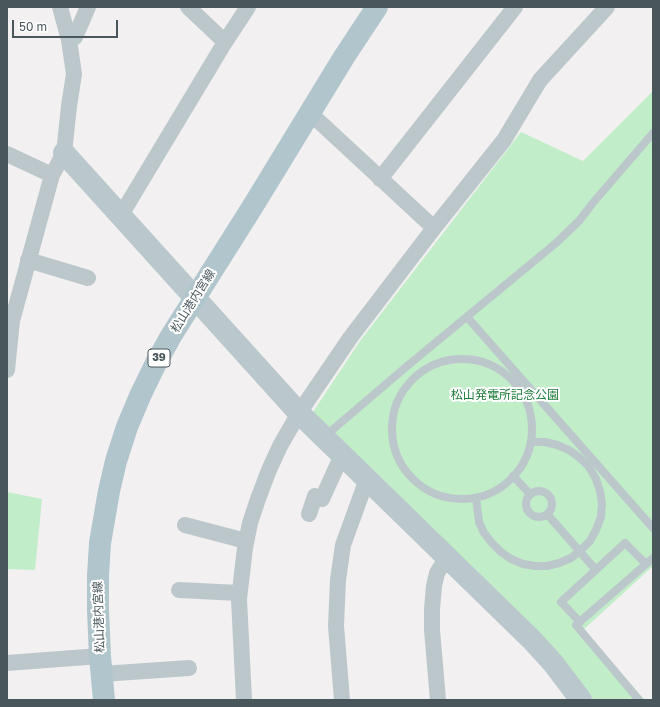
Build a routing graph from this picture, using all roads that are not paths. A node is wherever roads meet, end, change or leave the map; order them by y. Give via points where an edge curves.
1 (60, 7) edge
2 (88, 7) edge
3 (188, 7) edge
4 (248, 7) edge
5 (377, 7) edge
6 (515, 7) edge
7 (607, 7) edge
8 (68, 40) junction
9 (225, 42) junction
10 (310, 113) junction
11 (653, 133) edge
12 (64, 153) junction
13 (7, 154) edge
14 (52, 175) junction
15 (380, 179) junction
16 (121, 215) junction
17 (434, 228) junction
18 (28, 260) junction
19 (88, 278) dead end
20 (195, 297) junction
21 (467, 317) junction
22 (406, 367) junction
23 (7, 370) edge
24 (415, 376) junction
25 (299, 413) junction
26 (324, 437) junction
27 (532, 442) junction
28 (342, 455) junction
29 (513, 476) junction
30 (367, 479) junction
31 (530, 494) junction
32 (476, 498) junction
33 (308, 514) dead end
34 (547, 514) junction
35 (185, 525) dead end
36 (653, 528) edge
37 (246, 541) junction
38 (580, 551) junction
39 (447, 557) junction
40 (653, 558) edge
41 (646, 564) junction
42 (596, 570) junction
43 (179, 590) dead end
44 (239, 593) junction
45 (580, 622) junction
46 (7, 663) edge
47 (101, 665) junction
48 (189, 668) dead end
49 (104, 700) edge
50 (244, 700) edge
51 (342, 700) edge
52 (438, 700) edge
53 (581, 700) edge
54 (639, 700) edge

1 - 8 street
2 - 8 street via 75,36
3 - 9 street
4 - 9 street
5 - 10 main road, 松山港内宮線 / 39
6 - 15 street
7 - 17 street via 540,80 504,140
8 - 12 street via 74,74
9 - 16 street
10 - 15 street
10 - 20 main road, 松山港内宮線 / 39
11 - 21 lane via 579,221
12 - 14 street
12 - 16 street
13 - 14 street
14 - 18 street
15 - 17 street
16 - 20 street
17 - 25 street via 350,338
18 - 19 street
18 - 23 street via 12,321
20 - 25 street
20 - 47 main road, 松山港内宮線 / 39 via 171,336 140,396 116,461 109,491 98,576
21 - 22 lane
21 - 36 lane
22 - 24 lane
22 - 26 lane
24 - 27 lane via 440,362 454,359 469,359 496,368 507,376 525,399 530,412
24 - 32 lane via 405,388 393,416 391,430 398,461 407,474 432,493 446,499
25 - 26 street
25 - 37 street via 269,470
26 - 28 street
27 - 29 lane
27 - 38 lane via 545,442 569,450 580,458 596,478 602,504 601,517 590,541
28 - 30 street
28 - 33 street via 322,499 315,496
29 - 31 lane
29 - 32 lane via 496,490
30 - 39 street
30 - 51 street via 343,545 338,580 336,626
31 - 34 lane via 526,503 529,512 537,517
31 - 34 lane via 540,491 548,495 551,505
32 - 38 lane via 479,522 484,533 511,559 523,564 547,566 571,558
34 - 38 lane
35 - 37 street
37 - 44 street
38 - 42 lane
39 - 52 street via 437,573 432,609
39 - 53 street via 532,640
40 - 41 lane
41 - 42 lane via 625,543
41 - 45 lane
42 - 45 lane via 561,602
43 - 44 street
44 - 50 street
45 - 54 lane via 576,625
46 - 47 street
47 - 48 street
47 - 49 main road, 松山港内宮線 / 39

